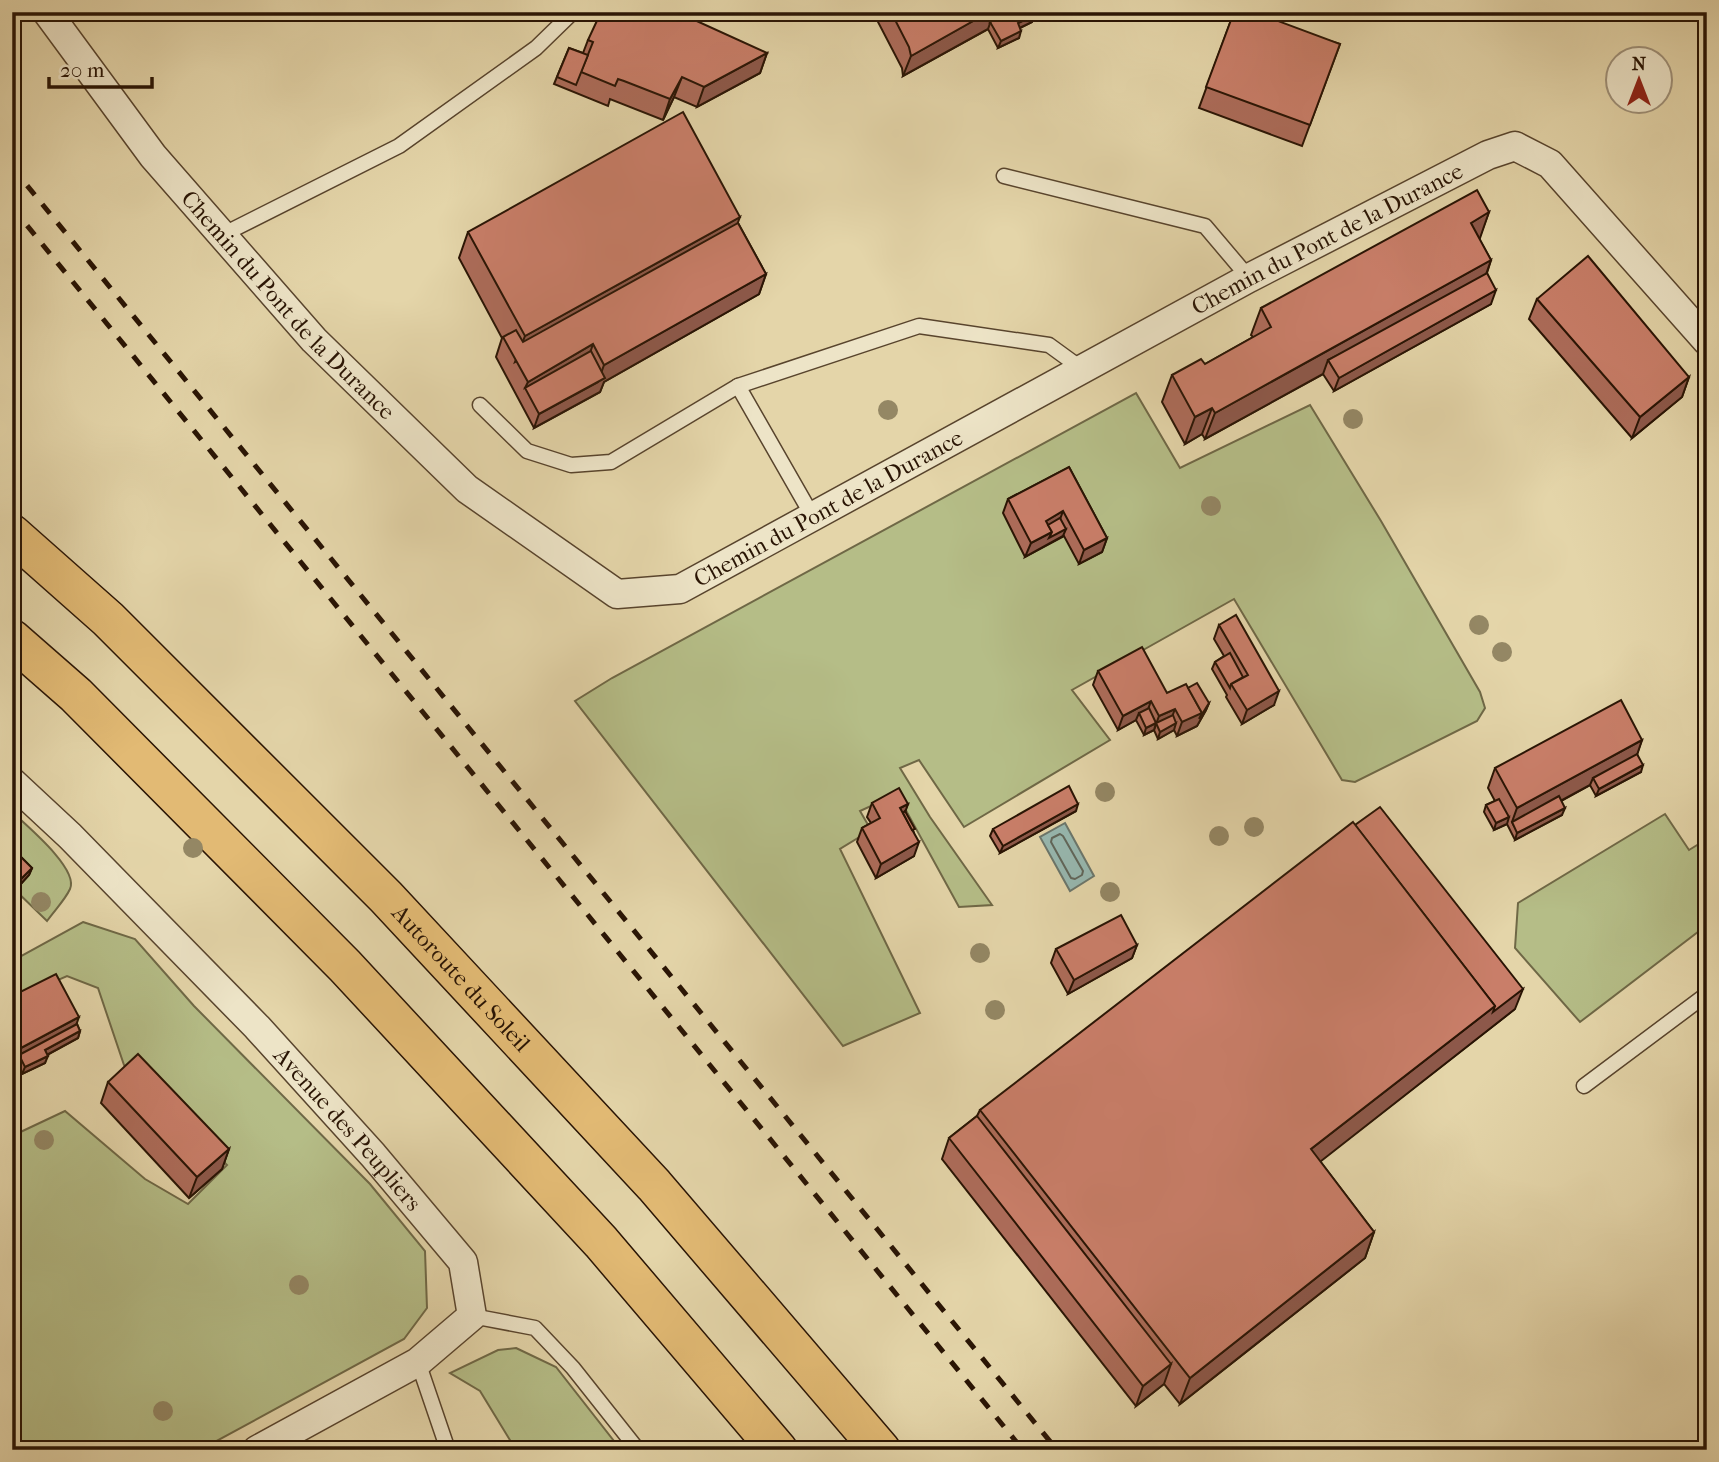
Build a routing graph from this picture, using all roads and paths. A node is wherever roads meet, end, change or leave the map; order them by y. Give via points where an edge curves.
1 (47, 12) edge
2 (573, 12) edge
3 (1004, 176) dead end
4 (222, 235) junction
5 (1249, 278) junction
6 (1707, 341) edge
7 (1082, 369) junction
8 (738, 386) junction
9 (480, 405) dead end
10 (813, 517) junction
11 (12, 534) edge
12 (12, 639) edge
13 (12, 782) edge
14 (1707, 994) edge
15 (1584, 1086) dead end
16 (472, 1316) junction
17 (418, 1362) junction
18 (257, 1450) edge
19 (448, 1450) edge
20 (638, 1450) edge
21 (778, 1450) edge
22 (881, 1450) edge

1 - 4 street, Chemin du Pont de la Durance via 153,156
2 - 4 lane via 536,48 399,146
3 - 5 lane via 1205,226
4 - 10 street, Chemin du Pont de la Durance via 314,340 467,489 617,594 680,589
5 - 6 street, Chemin du Pont de la Durance via 1488,155 1514,146 1550,164
5 - 7 street, Chemin du Pont de la Durance
7 - 8 lane via 1049,345 919,326
7 - 10 street, Chemin du Pont de la Durance
8 - 9 lane via 611,462 571,465 527,451
8 - 10 lane
11 - 22 highway, Autoroute du Soleil via 108,619 386,897 654,1185
12 - 21 highway via 76,695 355,977 601,1242
13 - 16 street, Avenue des Peupliers via 248,1017 373,1154 463,1262
14 - 15 lane
16 - 17 street
16 - 20 lane via 535,1328
17 - 18 street
17 - 19 lane

